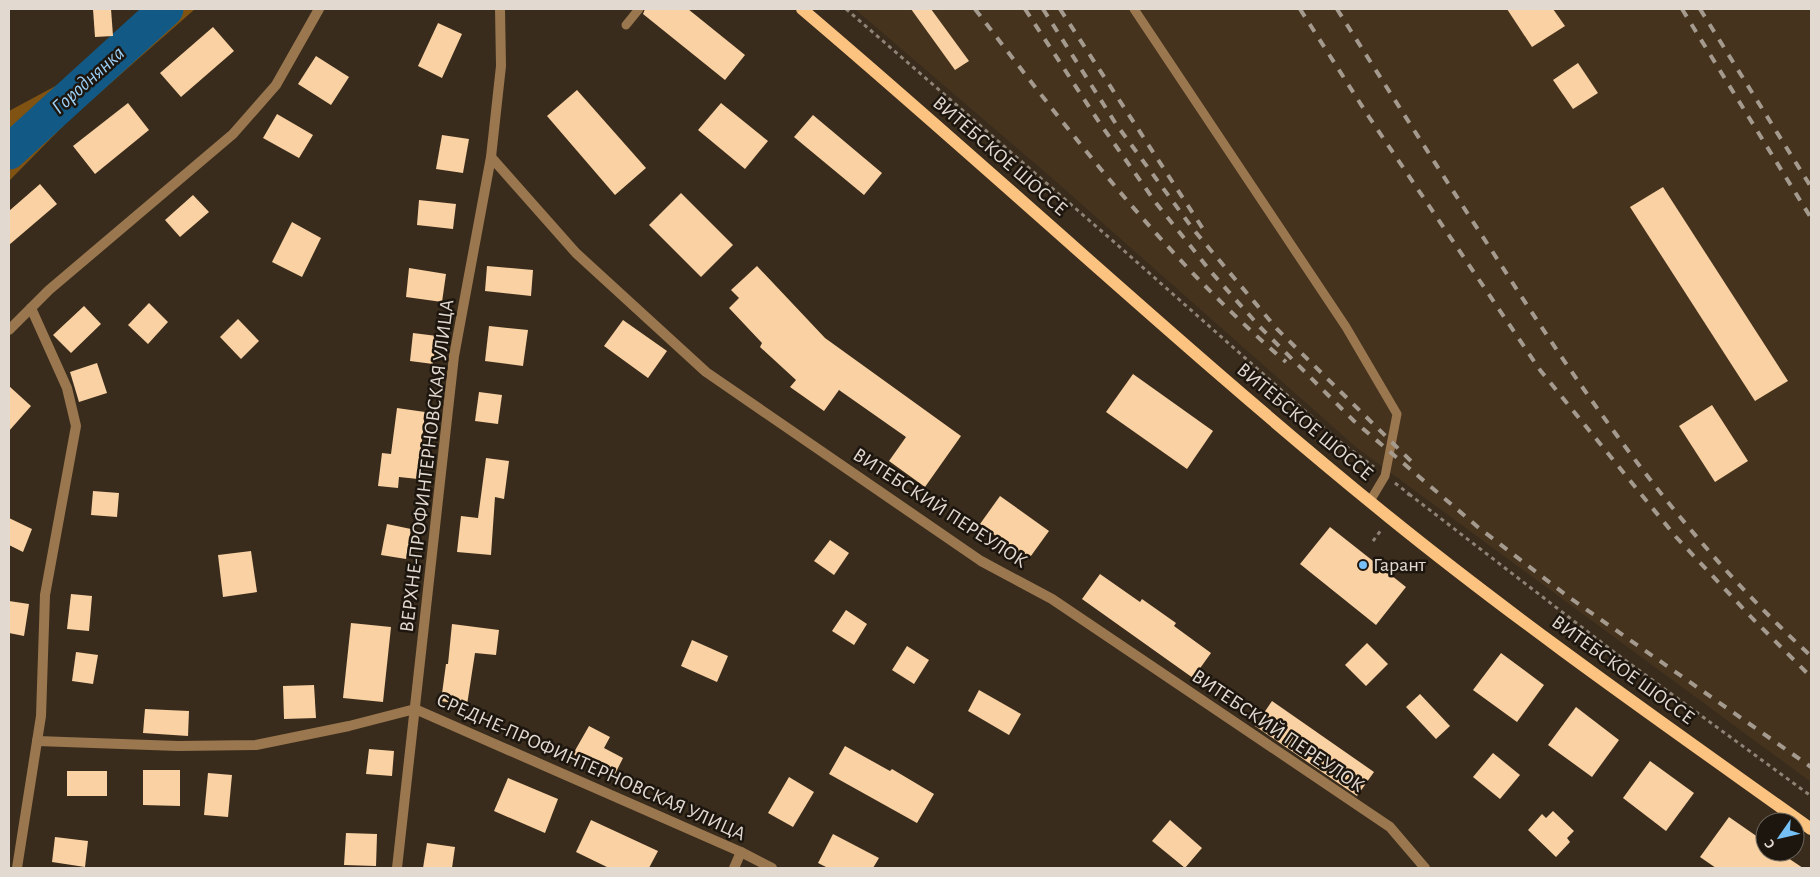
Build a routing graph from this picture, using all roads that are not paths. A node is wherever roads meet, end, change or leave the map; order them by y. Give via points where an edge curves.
1 (319, 9) edge
2 (500, 9) edge
3 (639, 9) edge
4 (802, 9) edge
5 (1134, 9) edge
6 (626, 25) dead end
7 (491, 156) junction
8 (31, 308) junction
9 (9, 330) edge
10 (1370, 501) junction
11 (415, 709) junction
12 (37, 741) junction
13 (1811, 829) edge
14 (741, 852) junction
15 (16, 868) edge
16 (397, 868) edge
17 (734, 868) edge
18 (772, 868) edge
19 (1425, 868) edge

1 - 8 street via 276,85 232,134
2 - 7 street, ВЕРХНЕ-ПРОФИНТЕРНОВСКАЯ УЛИЦА via 501,66
3 - 6 lane
4 - 10 main road, ВИТЕБСКОЕ ШОССЕ via 1241,393
5 - 10 lane via 1346,327 1397,414 1385,476
7 - 11 street, ВЕРХНЕ-ПРОФИНТЕРНОВСКАЯ УЛИЦА via 454,356
7 - 19 street, ВИТЕБСКИЙ ПЕРЕУЛОК via 576,253 706,372 981,561 1052,598 1390,827
8 - 9 street
8 - 12 street via 67,388 76,426 45,595 41,716
10 - 13 main road, ВИТЕБСКОЕ ШОССЕ via 1553,644
11 - 12 street, СРЕДНЕ-ПРОФИНТЕРНОВСКАЯ УЛИЦА via 256,745
11 - 14 street, СРЕДНЕ-ПРОФИНТЕРНОВСКАЯ УЛИЦА
11 - 16 street, ВЕРХНЕ-ПРОФИНТЕРНОВСКАЯ УЛИЦА
12 - 15 street
14 - 17 street
14 - 18 street, СРЕДНЕ-ПРОФИНТЕРНОВСКАЯ УЛИЦА

